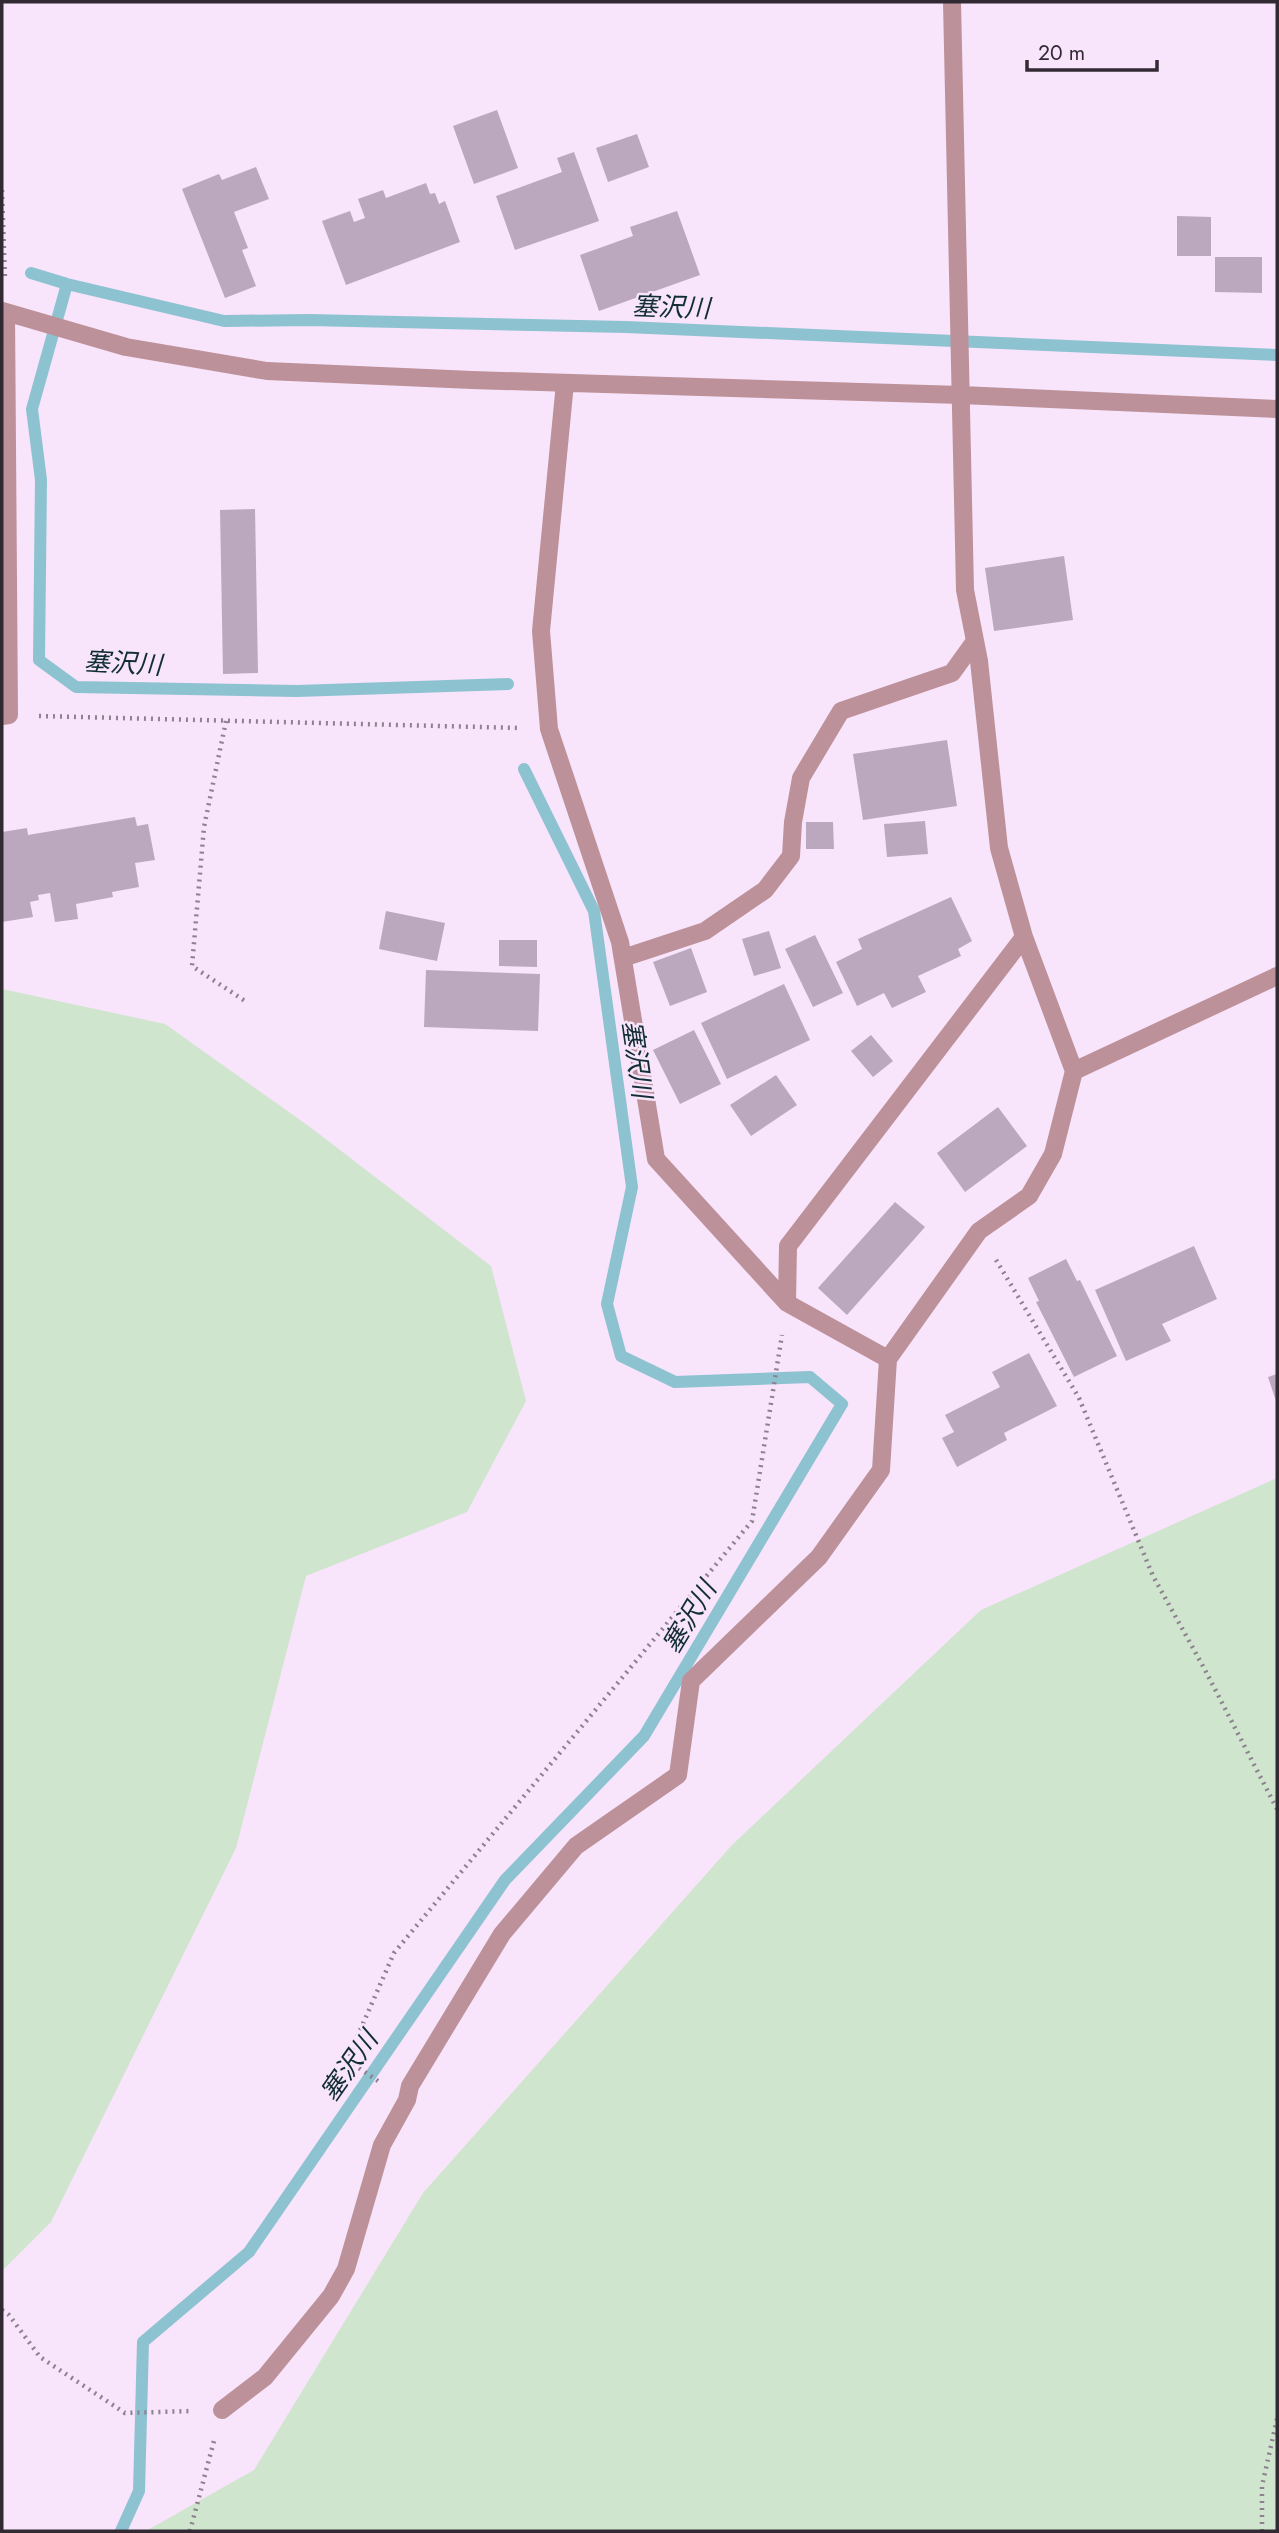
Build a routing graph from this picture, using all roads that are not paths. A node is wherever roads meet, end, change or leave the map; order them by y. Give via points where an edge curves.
1 (952, 2) edge
2 (4, 311) edge
3 (565, 383) junction
4 (961, 395) junction
5 (1277, 410) edge
6 (975, 641) junction
7 (5, 716) edge
8 (1024, 937) junction
9 (623, 958) junction
10 (1277, 975) edge
11 (1074, 1071) junction
12 (787, 1303) junction
13 (888, 1359) junction
14 (222, 2410) road end

1 - 4 street
2 - 3 street via 126,347 267,371
2 - 7 street
3 - 4 street
3 - 9 street via 541,631 549,729
4 - 5 street
4 - 6 street via 965,590
6 - 8 street via 999,848
6 - 9 street via 952,673 841,711 801,778 791,856 765,890 705,931
8 - 11 street
8 - 12 street via 788,1246
9 - 12 street via 656,1159
10 - 11 street
11 - 13 street via 1053,1154 1029,1196 979,1231
12 - 13 street
13 - 14 street via 881,1471 819,1557 691,1681 678,1775 576,1846 502,1934 410,2087 382,2145 346,2269 331,2296 265,2377

